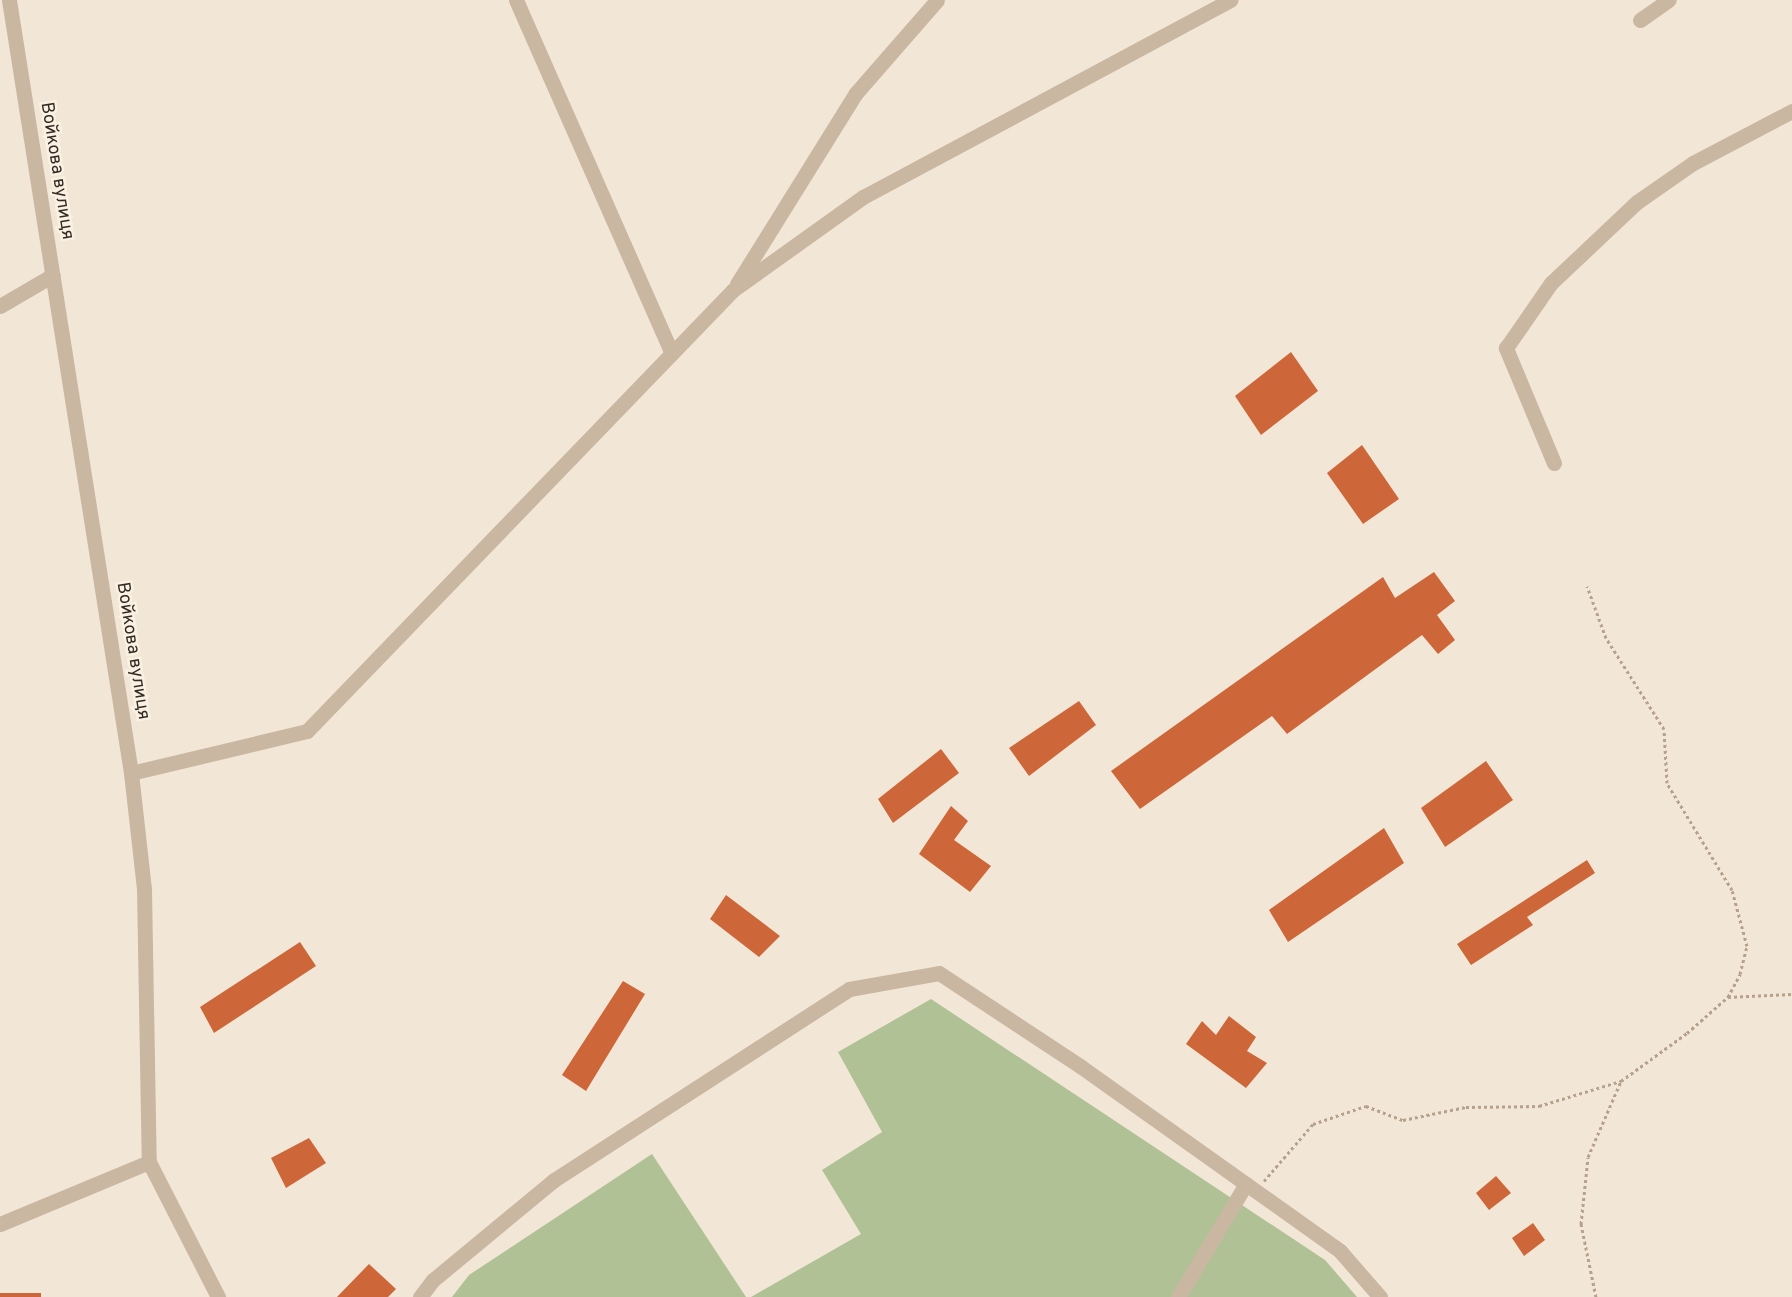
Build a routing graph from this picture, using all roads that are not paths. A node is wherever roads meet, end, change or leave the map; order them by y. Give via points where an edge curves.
1 (9, 0) edge
2 (516, 0) edge
3 (937, 0) edge
4 (1230, 0) edge
5 (1670, 0) edge
6 (1640, 20) dead end
7 (1792, 111) edge
8 (53, 275) junction
9 (733, 290) junction
10 (0, 306) edge
11 (672, 353) junction
12 (1554, 464) dead end
13 (131, 772) junction
14 (149, 1162) junction
15 (1250, 1187) junction
16 (0, 1224) edge
17 (218, 1297) edge
18 (420, 1297) edge
19 (1178, 1297) edge
20 (1380, 1297) edge

1 - 8 street, Войкова вулиця
2 - 11 street
3 - 9 street via 856,93
4 - 9 street via 863,197
5 - 6 street
7 - 12 street via 1693,163 1637,202 1551,283 1506,348
8 - 10 street
8 - 13 street, Войкова вулиця
9 - 11 street
11 - 13 street via 307,731
13 - 14 street, Войкова вулиця via 144,889
14 - 16 street
14 - 17 street, Войкова вулиця
15 - 18 street via 939,973 849,989 554,1180 433,1280
15 - 19 street
15 - 20 street via 1340,1251

